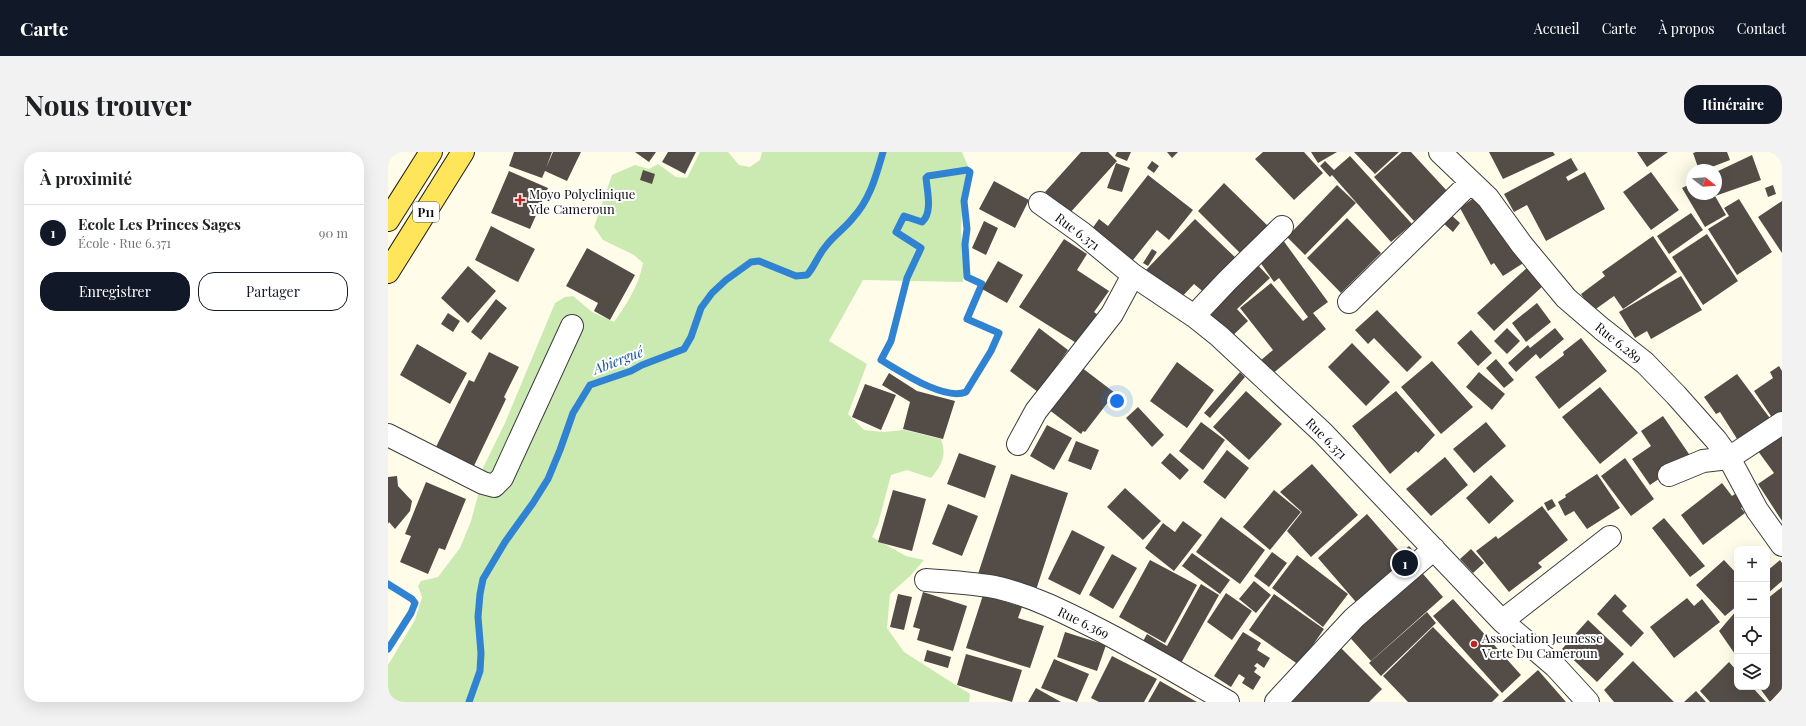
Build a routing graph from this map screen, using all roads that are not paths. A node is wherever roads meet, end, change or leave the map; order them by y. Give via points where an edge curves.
1 (431, 152) edge
2 (463, 152) edge
3 (1440, 152) edge
4 (1471, 182) junction
5 (1040, 203) dead end
6 (388, 220) edge
7 (1282, 227) dead end
8 (388, 272) edge
9 (1133, 275) junction
10 (1349, 302) dead end
11 (1194, 316) junction
12 (572, 326) dead end
13 (1782, 423) edge
14 (388, 435) edge
15 (1018, 444) dead end
16 (1729, 458) junction
17 (1669, 475) dead end
18 (1610, 537) dead end
19 (1782, 545) edge
20 (1434, 548) junction
21 (926, 580) dead end
22 (1502, 621) junction
23 (1228, 702) edge
24 (1276, 702) edge
25 (1588, 702) edge

1 - 6 main road, P11
2 - 8 main road, P11
3 - 4 street, Rue 6.289
4 - 10 street
4 - 16 street, Rue 6.289 via 1488,198 1522,245 1566,298 1645,363 1716,440
5 - 9 street, Rue 6.371
7 - 11 street
9 - 11 street, Rue 6.371
9 - 15 street via 1112,314 1036,411
11 - 20 street, Rue 6.371 via 1220,336 1323,433
12 - 14 street via 502,478 494,486 483,483
13 - 16 street
16 - 17 street via 1703,461
16 - 19 street, Rue 6.289 via 1757,510
18 - 22 street
20 - 22 street, Rue 6.371
20 - 24 street via 1354,618
21 - 23 street, Rue 6.369 via 999,588 1023,595 1114,637
22 - 25 street, Rue 6.371 via 1555,666

